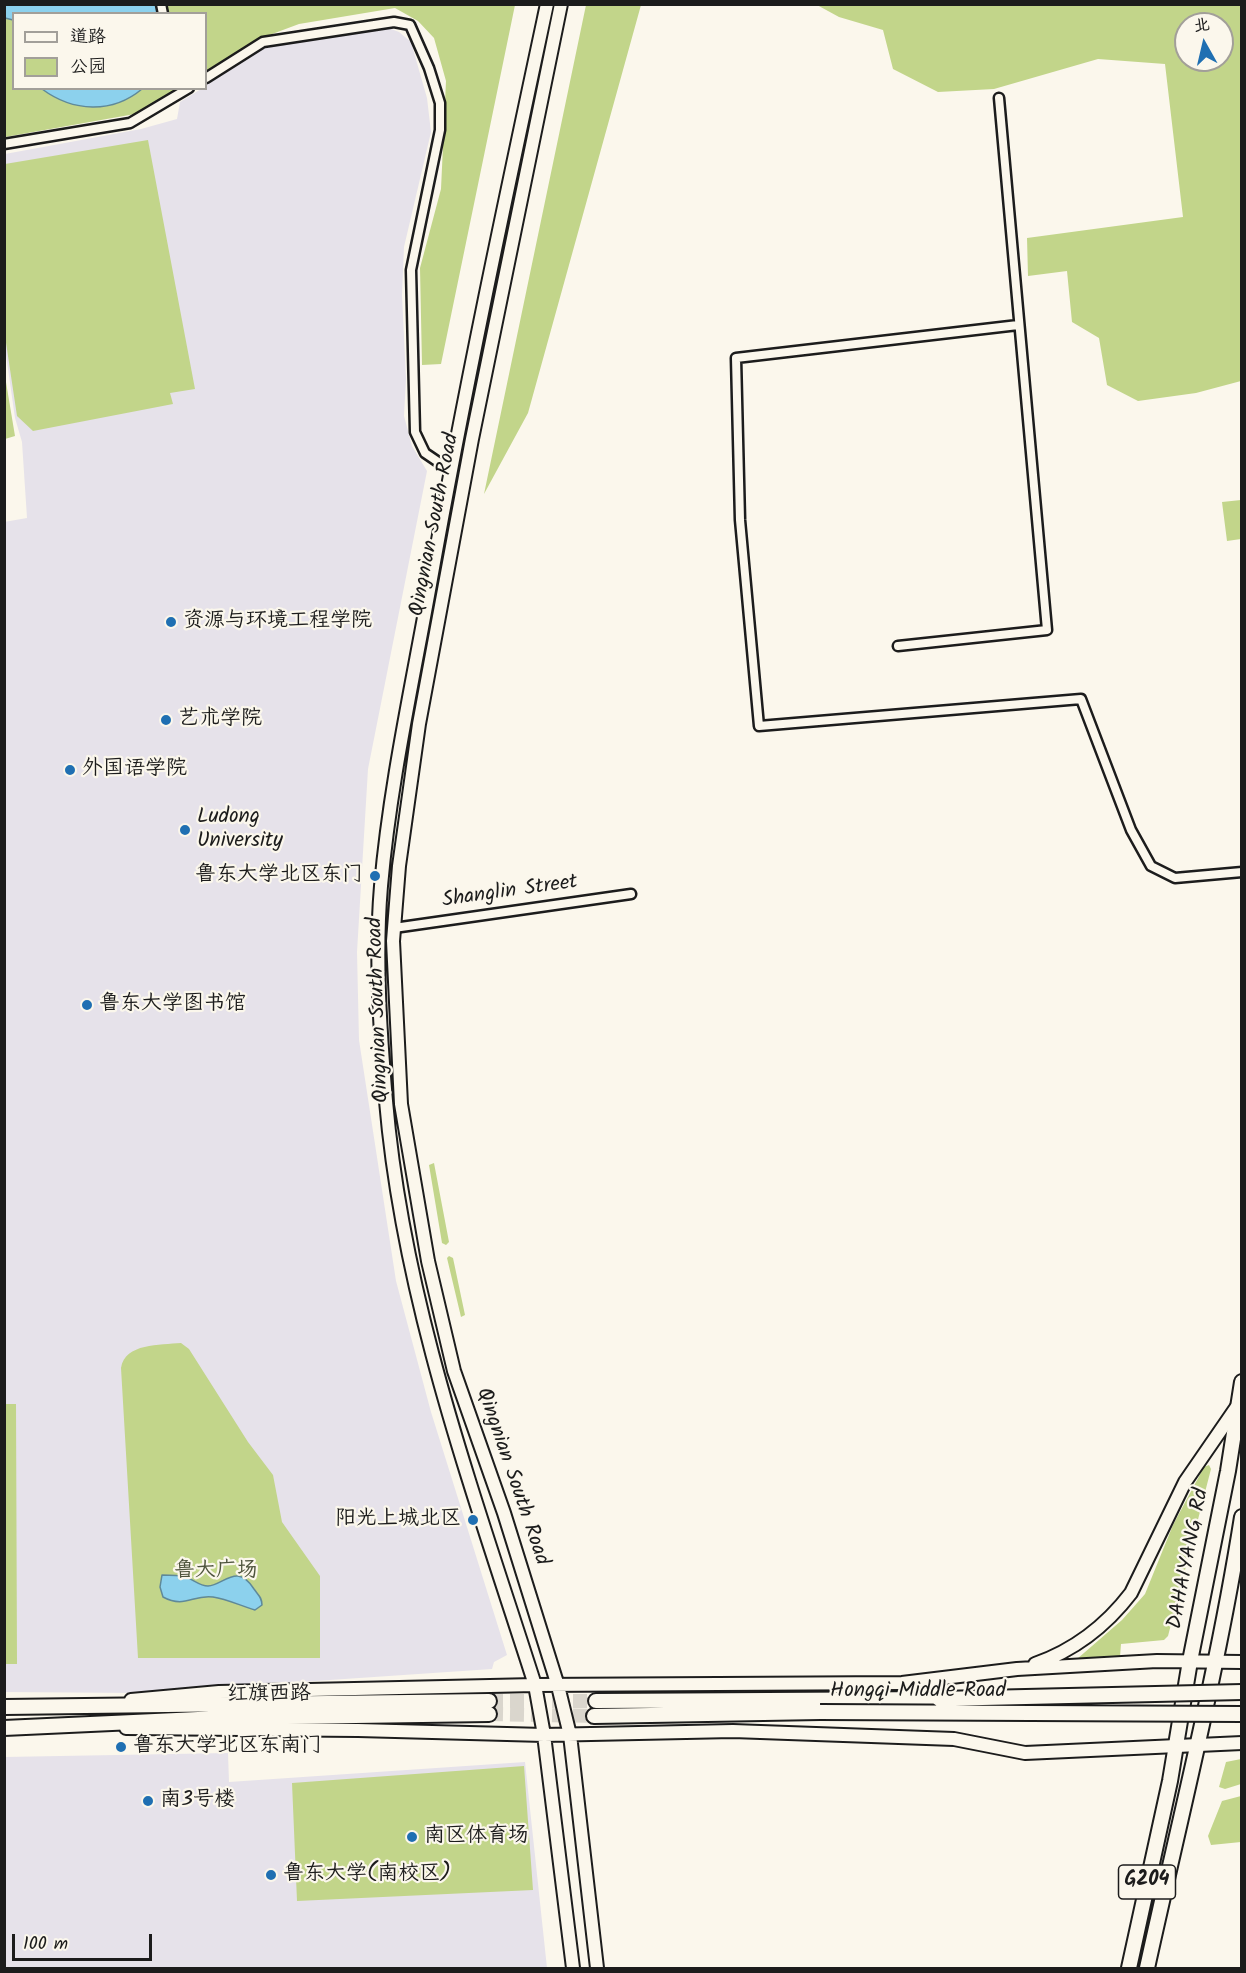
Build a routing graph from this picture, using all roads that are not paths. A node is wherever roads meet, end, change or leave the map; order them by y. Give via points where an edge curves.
1 (547, 4) edge
2 (561, 4) edge
3 (207, 77) edge
4 (186, 90) edge
5 (999, 98) dead end
6 (4, 144) edge
7 (1018, 325) junction
8 (450, 471) junction
9 (898, 646) dead end
10 (1242, 872) edge
11 (631, 894) dead end
12 (394, 928) junction
13 (1242, 1382) edge
14 (1236, 1408) junction
15 (1242, 1517) edge
16 (1190, 1661) junction
17 (1213, 1661) junction
18 (1242, 1662) edge
19 (1017, 1669) junction
20 (535, 1685) junction
21 (558, 1686) junction
22 (821, 1690) junction
23 (1242, 1692) edge
24 (596, 1701) tunnel mouth
25 (51, 1706) junction
26 (4, 1707) edge
27 (1242, 1714) edge
28 (594, 1716) tunnel mouth
29 (49, 1727) junction
30 (4, 1728) edge
31 (570, 1735) junction
32 (544, 1736) junction
33 (1242, 1743) edge
34 (1177, 1744) junction
35 (1197, 1746) junction
36 (573, 1968) edge
37 (597, 1968) edge
38 (1129, 1968) edge
39 (1147, 1968) edge

1 - 8 main road, Qingnian South Road
2 - 12 main road, Qingnian South Road via 472,439 419,724
3 - 8 street via 263,42 394,22 410,26 440,103 440,130 411,270 416,432 425,453
4 - 6 street via 130,123
5 - 7 street
7 - 9 street via 1047,630
7 - 10 street via 736,358 740,520 759,726 1081,699 1131,830 1151,866 1175,878
8 - 20 main road, Qingnian South Road via 382,881 379,940 386,1105 423,1322
11 - 12 street, Shanglin Street
12 - 21 main road, Qingnian South Road via 401,1104 428,1261 454,1371
13 - 14 main road, DAHAIYANG Rd / G204
14 - 16 main road, DAHAIYANG Rd / G204 via 1228,1471
14 - 19 main road via 1185,1482 1131,1593 1107,1623 1055,1657
15 - 17 main road, DAHAIYANG Rd / G204 via 1223,1627
16 - 17 main road
16 - 19 main road
16 - 34 main road, DAHAIYANG Rd / G204
17 - 18 main road
17 - 35 main road, G204
19 - 22 main road
20 - 21 main road
20 - 25 main road via 219,1692
20 - 32 main road, Qingnian South Road
21 - 22 main road via 650,1683
21 - 31 main road, Qingnian South Road
22 - 23 main road, Hongqi Middle Road, bridge via 939,1698
22 - 24 main road, Hongqi Middle Road
25 - 26 main road, 红旗西路
25 - 29 main road, 红旗西路 via 489,1708
27 - 28 main road, Hongqi Middle Road, bridge via 820,1712
29 - 30 main road, 红旗西路
29 - 32 main road
31 - 32 main road
31 - 34 main road via 733,1731 954,1739 1025,1753
31 - 37 main road, Qingnian South Road
32 - 36 main road, Qingnian South Road
33 - 35 main road
34 - 35 main road
34 - 38 main road, G204
35 - 39 main road, G204

